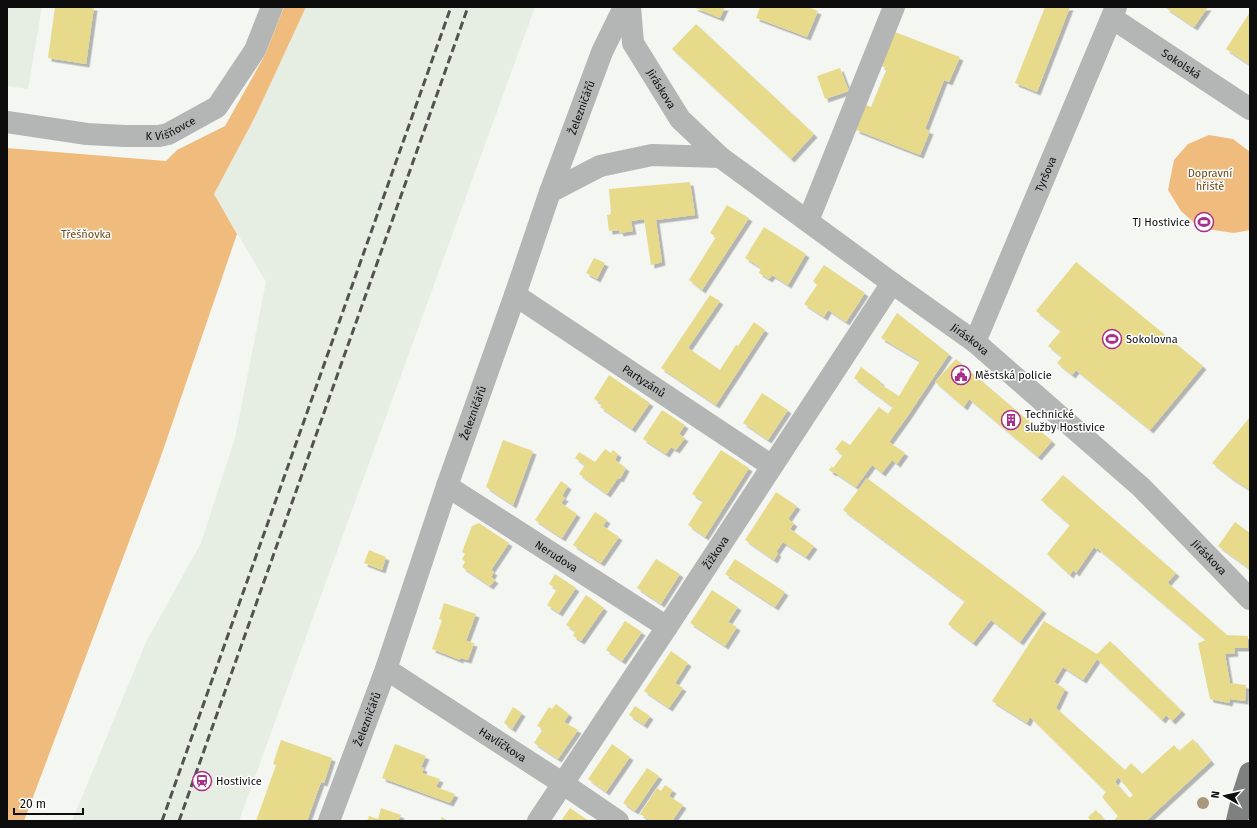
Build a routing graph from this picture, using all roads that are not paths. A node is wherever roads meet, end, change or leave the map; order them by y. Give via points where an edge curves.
1 (272, 7) edge
2 (624, 7) edge
3 (630, 7) edge
4 (894, 7) edge
5 (1114, 13) edge
6 (1250, 109) edge
7 (7, 122) edge
8 (720, 156) junction
9 (550, 192) junction
10 (808, 221) junction
11 (892, 284) junction
12 (515, 295) junction
13 (975, 342) junction
14 (772, 466) junction
15 (447, 486) junction
16 (1250, 599) edge
17 (667, 627) junction
18 (386, 669) junction
19 (1250, 773) edge
20 (562, 783) junction
21 (329, 821) edge
22 (538, 821) edge
23 (618, 821) edge
24 (1236, 821) edge

1 - 7 street, K Višňovce via 255,50 217,107 168,134 87,134
2 - 9 street, Železničářů via 602,52
3 - 8 street, Jiráskova via 633,43 680,119
4 - 10 street
5 - 6 street, Sokolská
5 - 13 street, Tyršova
8 - 9 street via 652,155 600,166
8 - 10 street, Jiráskova
9 - 12 street, Železničářů
10 - 11 street, Jiráskova
11 - 13 street, Jiráskova
11 - 14 street, Žižkova
12 - 14 street, Partyzánů
12 - 15 street, Železničářů
13 - 16 street, Jiráskova via 1141,486
14 - 17 street, Žižkova
15 - 17 street, Nerudova
15 - 18 street, Železničářů
17 - 20 street, Žižkova
18 - 20 street, Havlíčkova
18 - 21 street, Železničářů
19 - 24 main road
20 - 22 street, Žižkova
20 - 23 street, Havlíčkova

